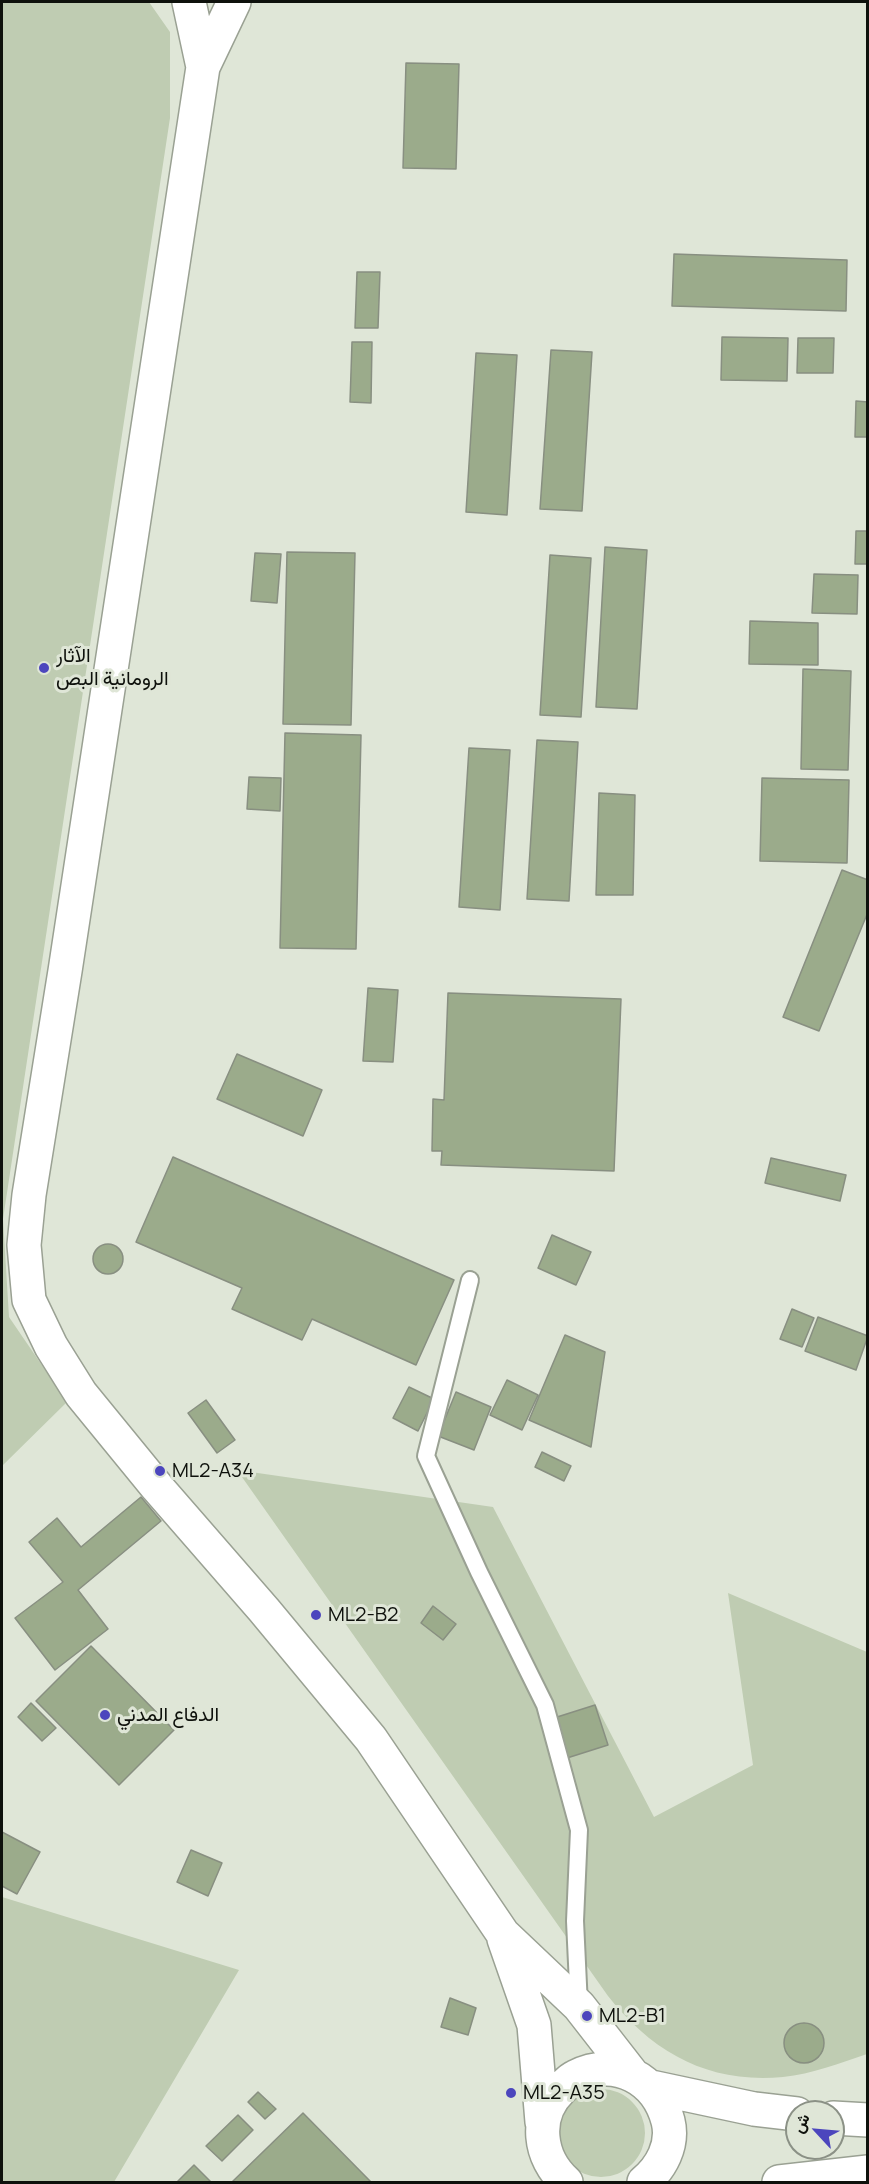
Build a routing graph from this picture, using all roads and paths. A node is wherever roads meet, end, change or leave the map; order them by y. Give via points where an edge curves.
1 (189, 2) edge
2 (234, 2) edge
3 (203, 67) junction
4 (470, 1280) dead end
5 (503, 1934) junction
6 (579, 2007) junction
7 (642, 2081) junction
8 (867, 2105) edge
9 (785, 2113) edge
10 (845, 2113) edge
11 (845, 2119) edge
12 (867, 2120) edge
13 (542, 2155) edge
14 (867, 2172) edge
15 (566, 2182) edge
16 (644, 2182) edge
17 (779, 2182) edge

1 - 3 main road
2 - 3 main road
3 - 5 main road via 30,1184 24,1245 29,1300 51,1346 81,1394 371,1739
4 - 6 lane via 426,1456 544,1705 579,1830 575,1921
5 - 6 main road
5 - 13 main road via 534,2025
6 - 7 main road
7 - 9 main road via 754,2109
7 - 13 main road via 603,2069 574,2077 552,2098
7 - 16 main road via 664,2106 670,2129 666,2152 656,2172
8 - 10 lane
11 - 12 main road
13 - 15 main road
14 - 17 main road

